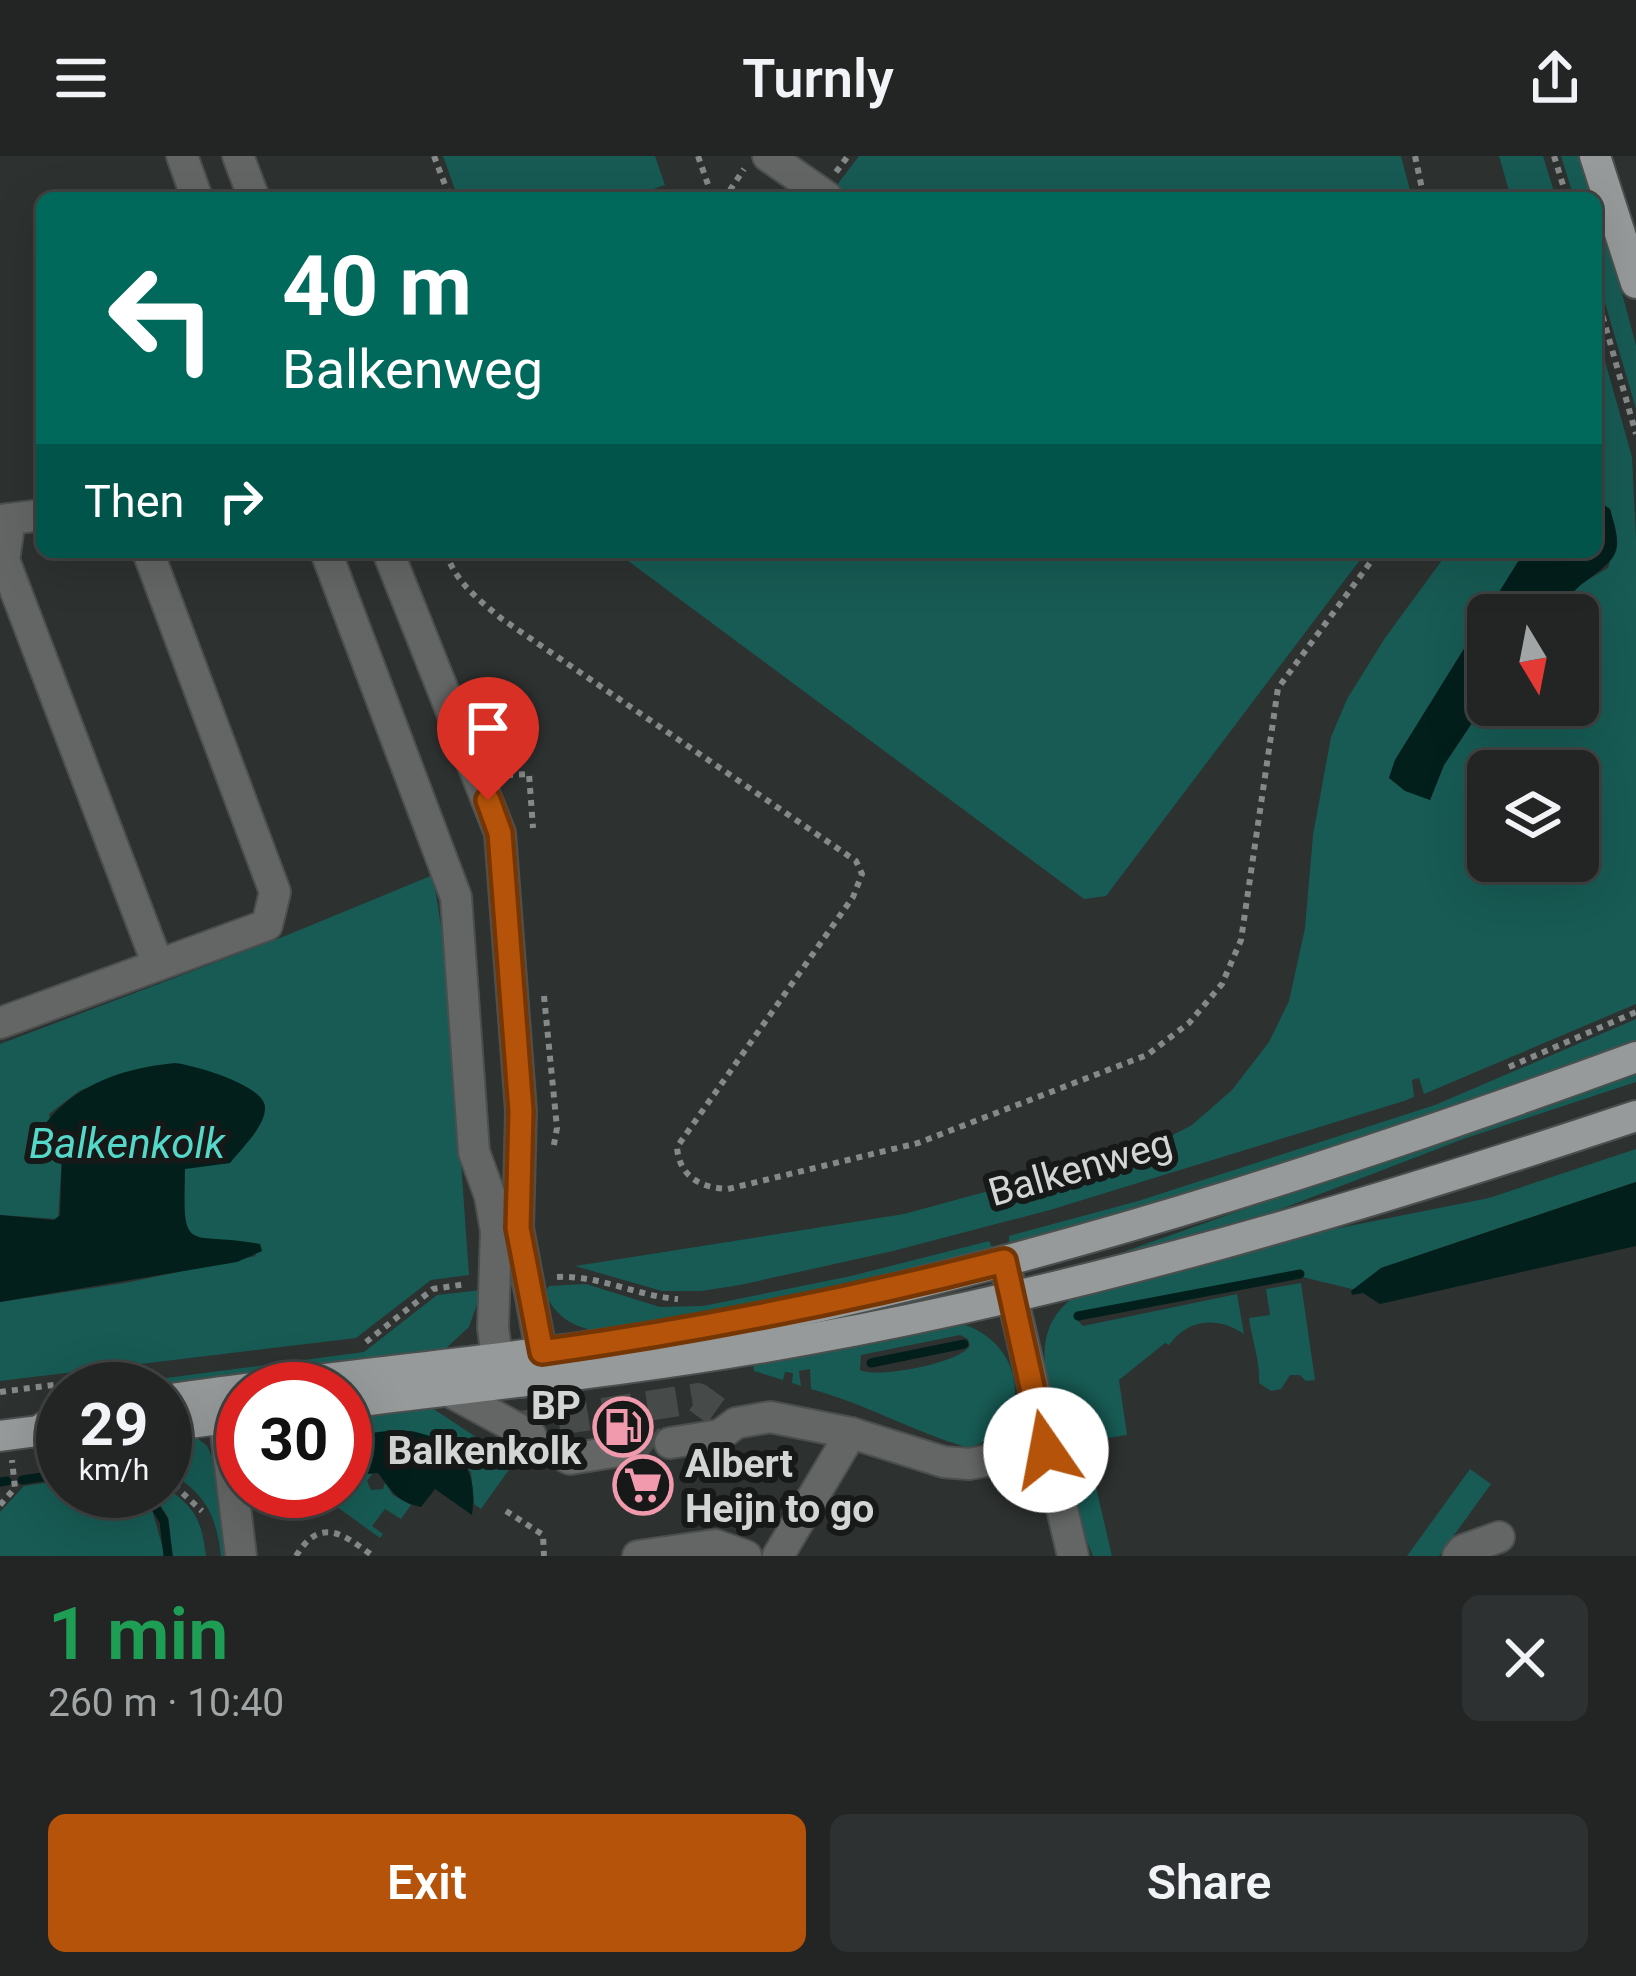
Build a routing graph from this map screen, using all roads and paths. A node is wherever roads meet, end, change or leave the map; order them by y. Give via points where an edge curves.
1 (182, 156) edge
2 (238, 156) edge
3 (434, 156) edge
4 (698, 156) edge
5 (752, 156) edge
6 (768, 156) edge
7 (1415, 156) edge
8 (1554, 156) edge
9 (1595, 156) edge
10 (195, 192) edge
11 (252, 192) edge
12 (448, 192) edge
13 (709, 192) edge
14 (724, 192) edge
15 (820, 192) edge
16 (1423, 192) edge
17 (1565, 192) edge
18 (1636, 283) edge
19 (1602, 313) edge
20 (1636, 434) edge
21 (36, 516) edge
22 (5, 520) edge
23 (150, 558) edge
24 (328, 558) edge
25 (390, 558) edge
26 (448, 558) edge
27 (1374, 558) edge
28 (158, 964) junction
29 (511, 989) junction
30 (464, 994) junction
31 (1636, 1012) edge
32 (0, 1023) edge
33 (1636, 1057) edge
34 (1506, 1068) dead end
35 (1636, 1116) edge
36 (1004, 1261) junction
37 (512, 1281) junction
38 (1012, 1296) junction
39 (682, 1300) dead end
40 (357, 1345) dead end
41 (542, 1352) junction
42 (497, 1357) junction
43 (447, 1377) junction
44 (522, 1382) junction
45 (372, 1388) edge
46 (372, 1395) edge
47 (35, 1431) edge
48 (523, 1431) tunnel mouth
49 (851, 1433) junction
50 (685, 1439) dead end
51 (618, 1450) tunnel mouth
52 (1046, 1450) junction
53 (563, 1455) dead end
54 (192, 1498) edge
55 (0, 1504) edge
56 (506, 1511) dead end
57 (204, 1515) dead end
58 (238, 1518) edge
59 (1499, 1537) dead end
60 (241, 1556) edge
61 (296, 1556) edge
62 (373, 1556) edge
63 (544, 1556) edge
64 (638, 1556) edge
65 (746, 1556) edge
66 (778, 1556) edge
67 (1072, 1556) edge
68 (1458, 1556) edge

1 - 10 street
2 - 11 street
3 - 12 path
4 - 13 path
5 - 14 path
6 - 15 street
7 - 16 path
8 - 17 path
9 - 18 main road
19 - 20 path
21 - 22 street
22 - 28 street via 4,560
23 - 28 street via 275,892 267,926
24 - 30 street via 456,897
25 - 29 street via 500,833
26 - 27 path via 502,619 856,861 862,874 677,1147 689,1176 728,1189 918,1143 1147,1055 1189,1023 1222,984 1241,940 1278,688
28 - 32 street
29 - 30 street
29 - 37 street via 521,1111
30 - 37 street via 474,1152
31 - 34 path
33 - 36 main road, Balkenweg via 1332,1165
35 - 38 main road, Balkenweg via 1204,1250
36 - 38 street
36 - 41 main road, Balkenweg via 818,1306
37 - 39 path via 584,1276
37 - 40 path via 433,1289
37 - 41 street
37 - 42 street via 494,1328
38 - 44 main road, Balkenweg via 805,1340
38 - 52 street
41 - 42 main road, Balkenweg
41 - 44 street
42 - 43 main road, Balkenweg
42 - 44 street
43 - 44 main road, Balkenweg
43 - 45 main road, Balkenweg
43 - 46 main road, Balkenweg
43 - 48 street
47 - 55 path via 15,1488
49 - 50 street via 726,1417 720,1435
49 - 52 street via 944,1462
49 - 66 street
51 - 53 street
52 - 67 street
54 - 57 path
56 - 63 path via 542,1535
58 - 60 street
59 - 68 street
61 - 62 path via 331,1531
64 - 65 street via 715,1545

